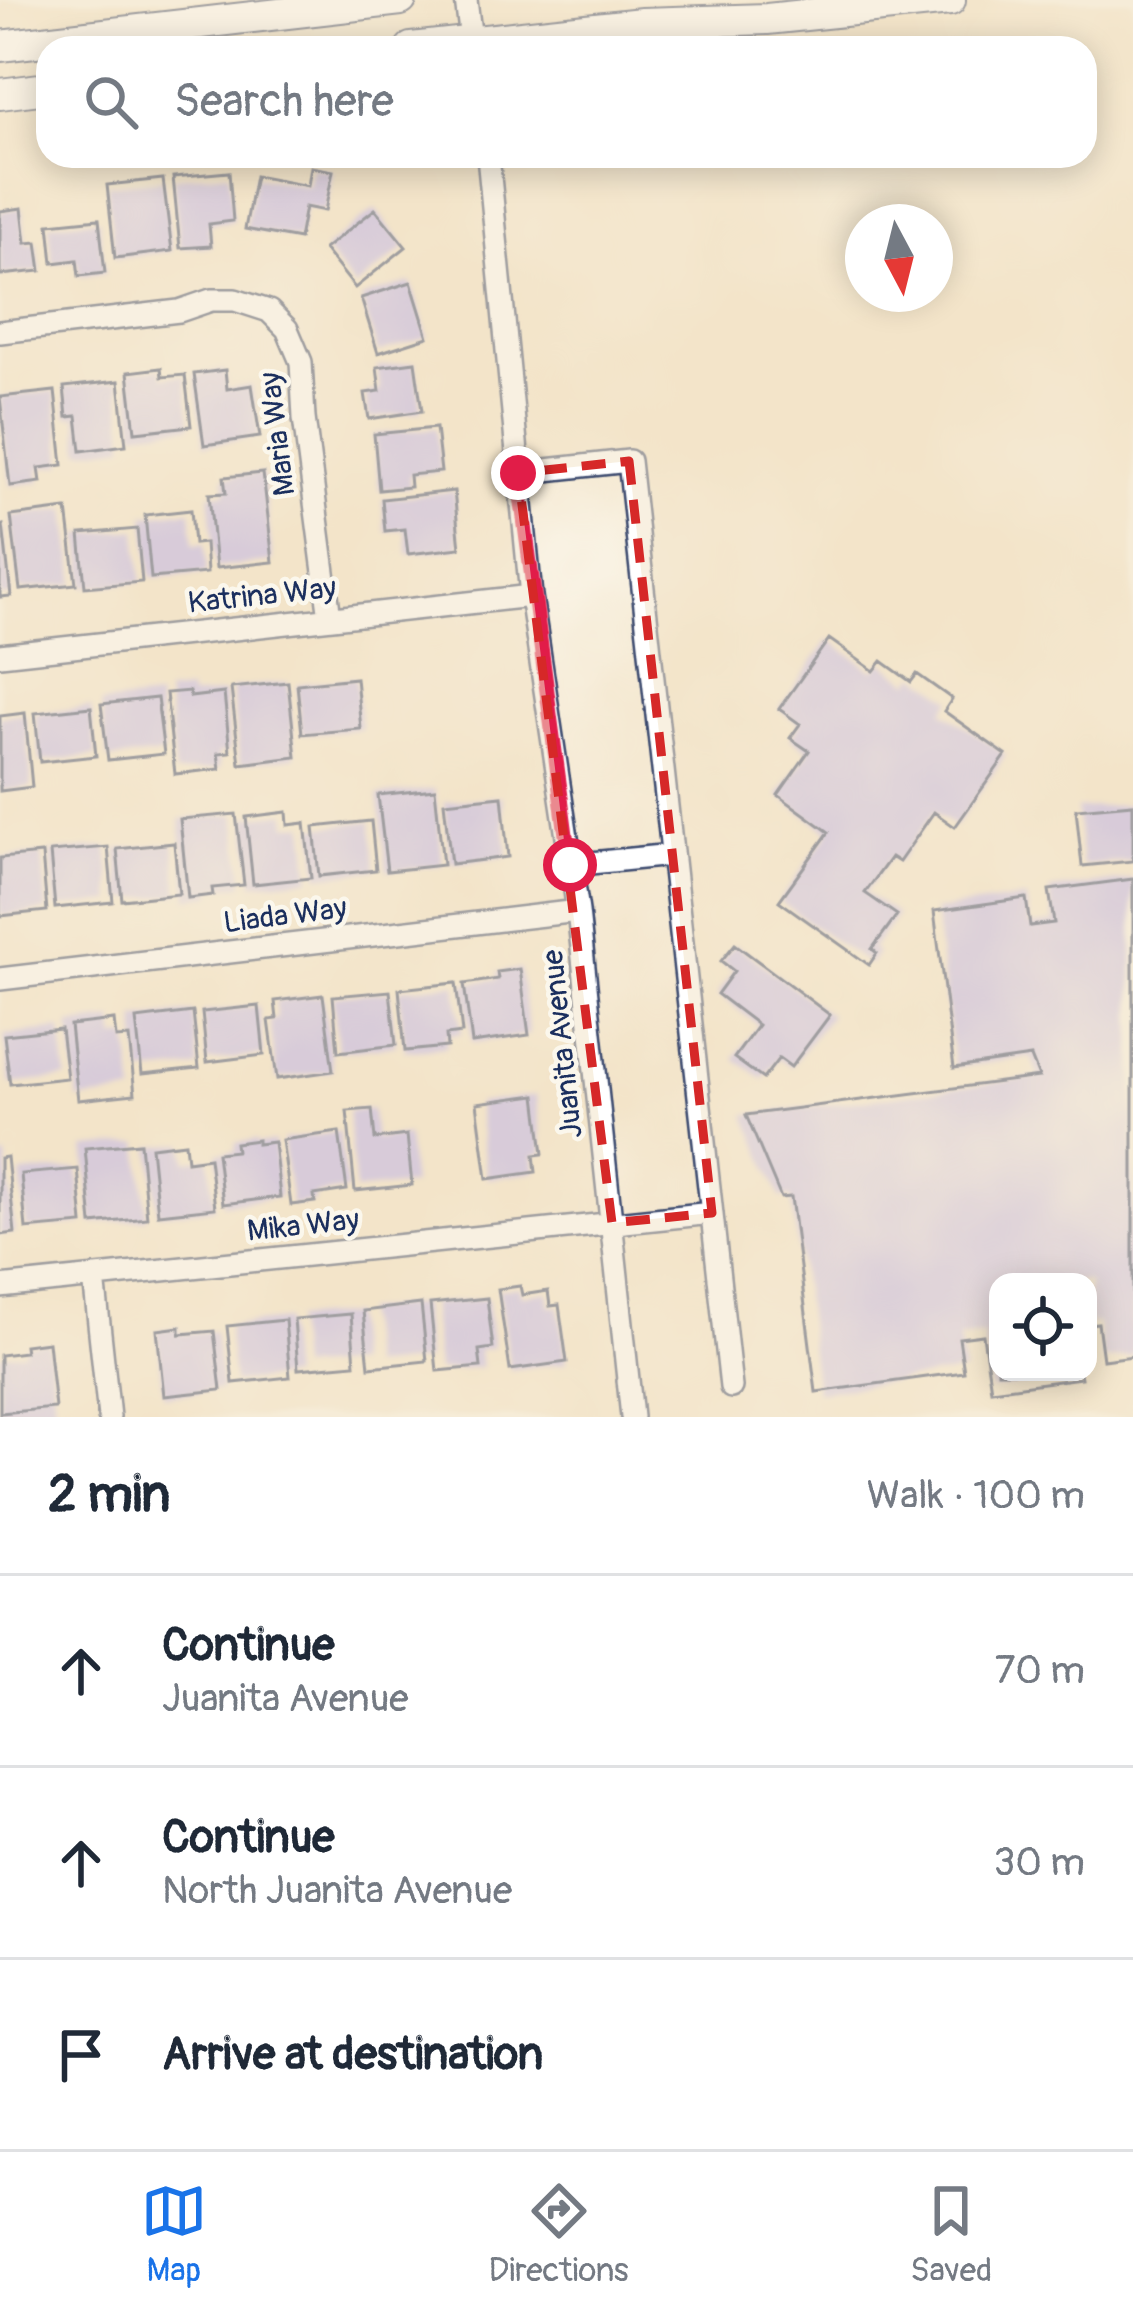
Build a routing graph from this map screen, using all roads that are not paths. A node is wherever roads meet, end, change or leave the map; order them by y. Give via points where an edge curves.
1 (401, 0) edge
2 (466, 0) edge
3 (950, 0) edge
4 (87, 36) edge
5 (470, 36) edge
6 (536, 36) edge
7 (36, 42) edge
8 (0, 46) edge
9 (36, 90) edge
10 (0, 94) edge
11 (489, 168) edge
12 (0, 332) edge
13 (518, 473) junction
14 (531, 596) junction
15 (329, 618) junction
16 (0, 655) edge
17 (673, 855) junction
18 (570, 865) junction
19 (578, 911) junction
20 (0, 979) edge
21 (712, 1213) junction
22 (612, 1223) junction
23 (94, 1276) junction
24 (0, 1287) edge
25 (731, 1387) dead end
26 (110, 1417) edge
27 (632, 1417) edge

1 - 4 street
2 - 5 street
3 - 6 street
7 - 8 street
9 - 10 street
11 - 13 street, Juanita Avenue
12 - 15 street, Maria Way via 179,311 211,300 269,311 301,362
13 - 14 street, Juanita Avenue
13 - 17 street via 629,461
14 - 15 street, Katrina Way
14 - 18 street, Juanita Avenue
15 - 16 street, Katrina Way
17 - 18 street
17 - 21 street
18 - 19 street, Juanita Avenue
19 - 20 street, Liada Way
19 - 22 street, Juanita Avenue
21 - 22 street, Mika Way
21 - 25 street
22 - 23 street, Mika Way
22 - 27 street, Juanita Avenue
23 - 24 street, Mika Way
23 - 26 street

